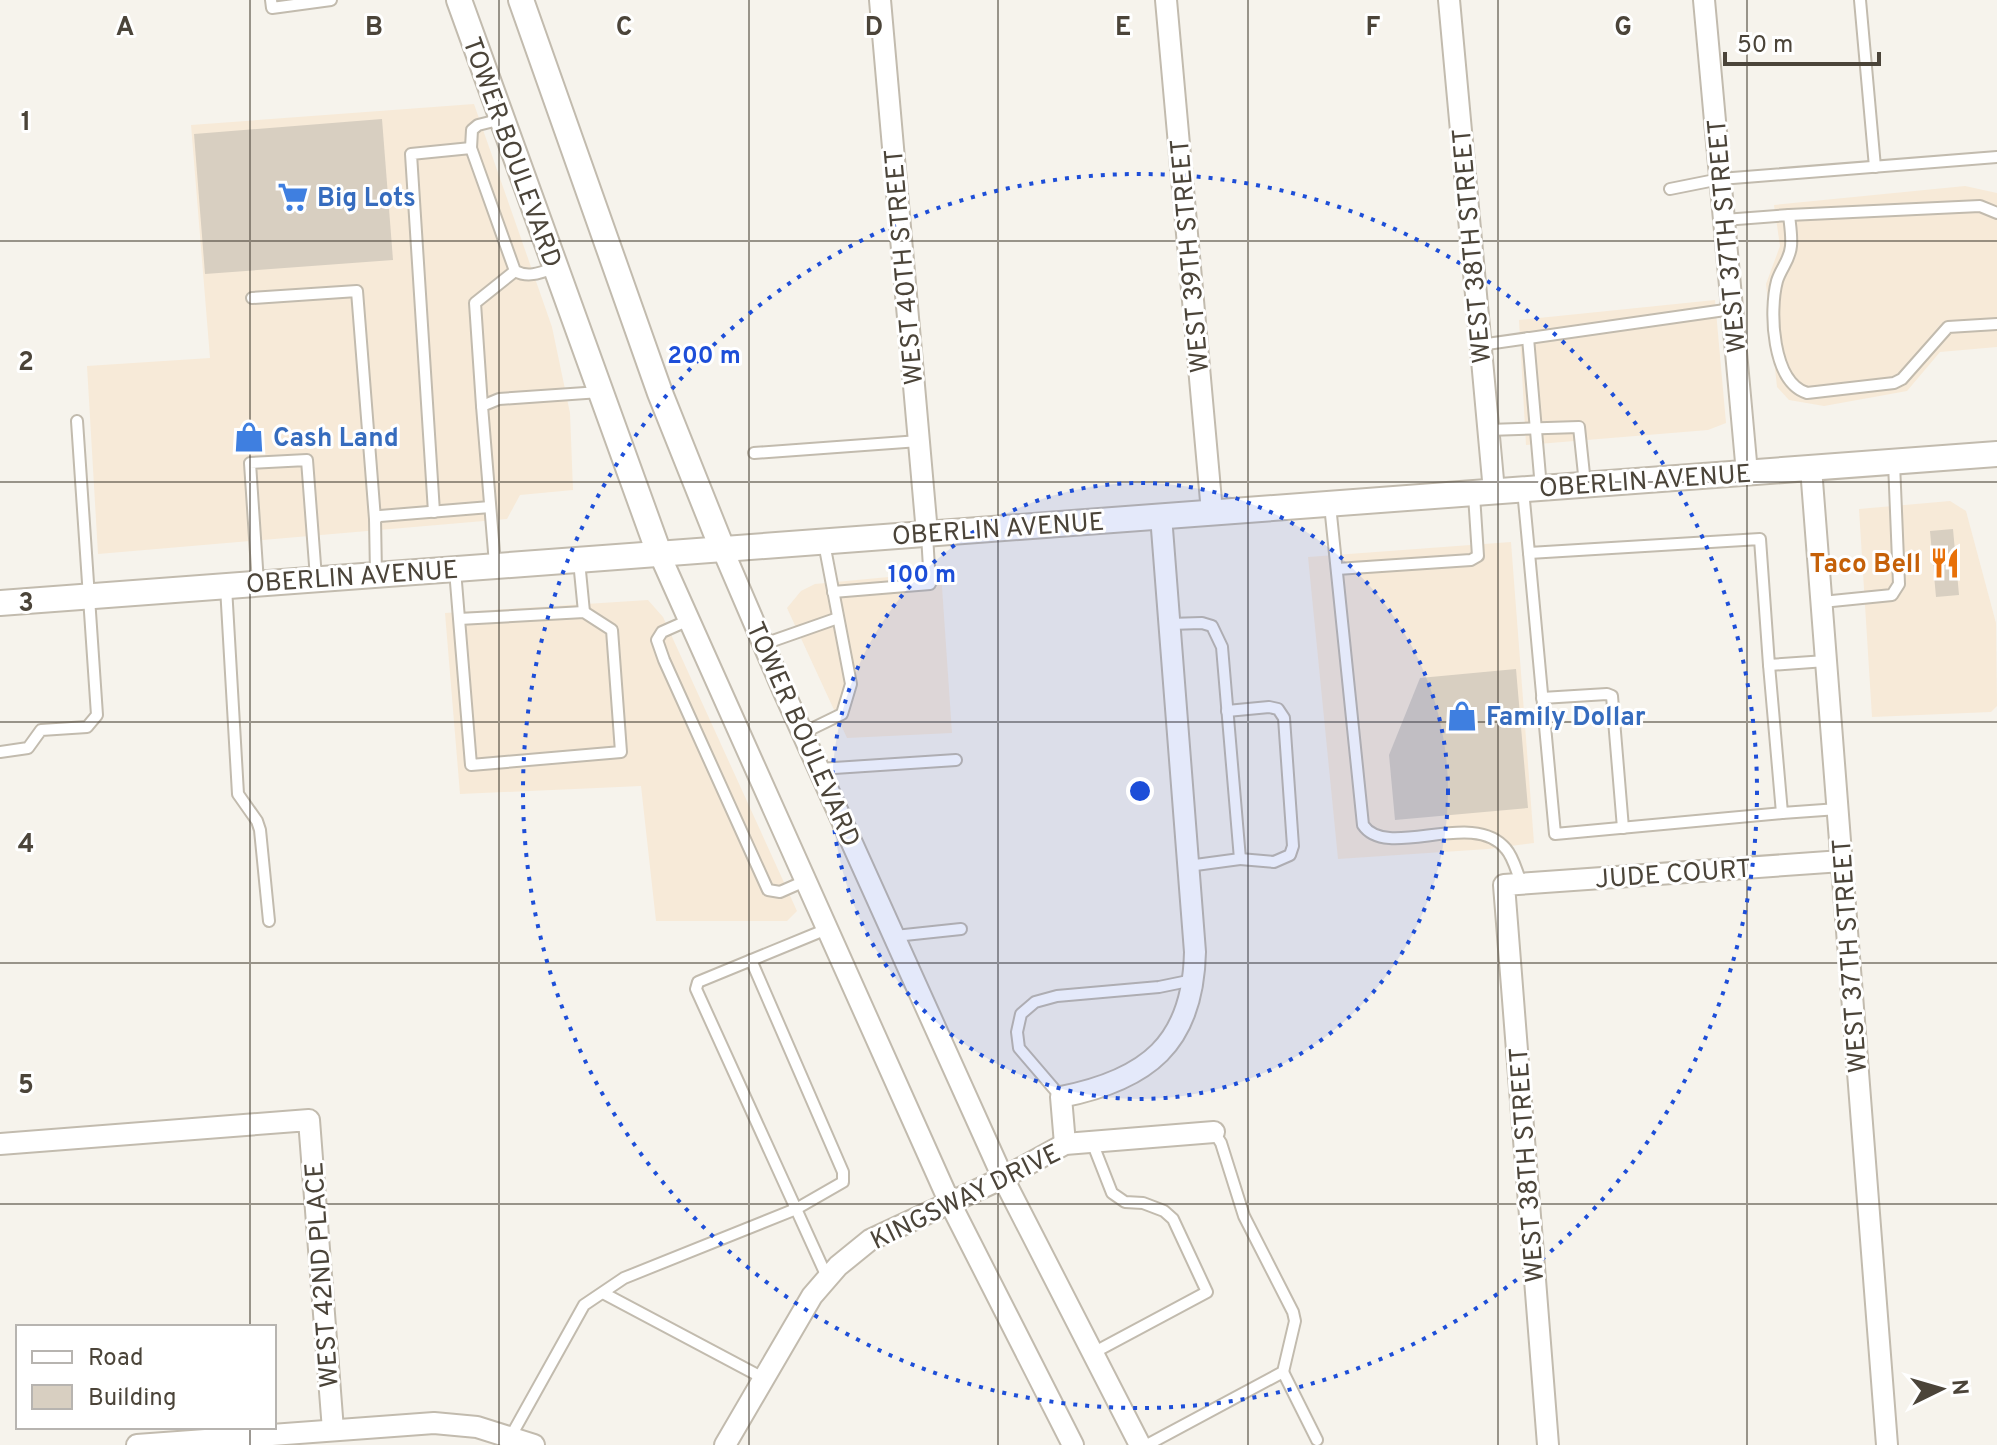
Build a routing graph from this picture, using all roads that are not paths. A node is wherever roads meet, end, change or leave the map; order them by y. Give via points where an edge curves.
1 (271, 0) edge
2 (327, 0) edge
3 (459, 0) edge
4 (521, 0) edge
5 (880, 0) edge
6 (1166, 0) edge
7 (1449, 0) edge
8 (1704, 0) edge
9 (1860, 0) edge
10 (502, 119) junction
11 (471, 148) junction
12 (1997, 157) edge
13 (1875, 167) junction
14 (1720, 179) junction
15 (1670, 189) dead end
16 (1997, 213) edge
17 (1789, 215) junction
18 (1724, 220) junction
19 (555, 268) junction
20 (515, 271) junction
21 (252, 298) dead end
22 (1732, 309) junction
23 (1997, 324) edge
24 (1528, 338) junction
25 (1480, 345) junction
26 (600, 392) junction
27 (482, 406) junction
28 (77, 421) dead end
29 (1536, 427) junction
30 (1488, 430) junction
31 (919, 441) junction
32 (754, 453) dead end
33 (1997, 454) edge
34 (1894, 461) junction
35 (1811, 468) junction
36 (1747, 473) junction
37 (1585, 484) junction
38 (1532, 488) junction
39 (1484, 492) junction
40 (1330, 503) junction
41 (490, 507) junction
42 (434, 512) junction
43 (1212, 512) junction
44 (1161, 516) junction
45 (375, 519) junction
46 (927, 533) junction
47 (823, 541) junction
48 (722, 548) junction
49 (659, 553) junction
50 (1529, 553) junction
51 (579, 559) junction
52 (495, 564) junction
53 (455, 568) junction
54 (1337, 569) junction
55 (376, 574) junction
56 (316, 578) junction
57 (258, 583) junction
58 (226, 585) junction
59 (833, 592) junction
60 (90, 596) junction
61 (1822, 602) junction
62 (0, 603) edge
63 (584, 612) junction
64 (838, 618) junction
65 (459, 619) junction
66 (689, 620) junction
67 (1169, 624) junction
68 (764, 644) junction
69 (1826, 661) junction
70 (1769, 665) junction
71 (1542, 698) junction
72 (1227, 711) junction
73 (803, 733) junction
74 (0, 752) edge
75 (956, 760) dead end
76 (819, 769) junction
77 (1838, 809) junction
78 (1782, 813) junction
79 (1623, 828) junction
80 (1240, 859) junction
81 (1842, 861) junction
82 (1188, 866) junction
83 (805, 881) junction
84 (1513, 885) junction
85 (269, 921) dead end
86 (827, 929) junction
87 (961, 929) dead end
88 (895, 936) junction
89 (751, 960) junction
90 (1194, 980) junction
91 (1061, 1097) junction
92 (1214, 1132) joint
93 (1092, 1142) junction
94 (0, 1144) edge
95 (1065, 1144) junction
96 (1003, 1178) junction
97 (949, 1201) junction
98 (796, 1209) junction
99 (827, 1277) junction
100 (603, 1293) junction
101 (1091, 1354) junction
102 (1283, 1372) junction
103 (763, 1378) junction
104 (333, 1430) junction
105 (511, 1436) junction
106 (1317, 1440) dead end
107 (137, 1445) edge
108 (534, 1445) edge
109 (725, 1445) edge
110 (1073, 1445) edge
111 (1140, 1445) edge
112 (1147, 1445) edge
113 (1548, 1445) edge
114 (1887, 1445) edge

1 - 2 lane via 272,8
3 - 10 street, TOWER BOULEVARD
4 - 48 street, TOWER BOULEVARD via 660,393
5 - 31 street, WEST 40TH STREET
6 - 43 street, WEST 39TH STREET
7 - 25 street, WEST 38TH STREET
8 - 14 street, WEST 37TH STREET
9 - 13 lane
10 - 11 lane via 472,130
10 - 19 street, TOWER BOULEVARD
11 - 20 lane
11 - 42 lane via 411,154
12 - 13 lane
13 - 14 lane
14 - 15 lane
14 - 18 street, WEST 37TH STREET
16 - 17 lane via 1980,206
17 - 18 lane
17 - 23 lane via 1789,260 1778,279 1773,309 1783,373 1798,390 1894,383 1948,327
18 - 22 street, WEST 37TH STREET
19 - 20 lane via 522,275
19 - 26 street, TOWER BOULEVARD
20 - 27 lane via 475,303
21 - 45 lane via 357,291
22 - 24 lane
22 - 36 street, WEST 37TH STREET
24 - 25 lane
24 - 29 lane
25 - 30 street, WEST 38TH STREET
26 - 27 lane via 499,399
26 - 49 street, TOWER BOULEVARD
27 - 41 lane
28 - 60 lane
29 - 30 lane
29 - 37 lane via 1579,427
29 - 38 lane
30 - 39 street, WEST 38TH STREET
31 - 32 lane
31 - 46 street, WEST 40TH STREET
33 - 34 street, OBERLIN AVENUE
34 - 35 street, OBERLIN AVENUE
34 - 61 lane via 1897,590 1892,595
35 - 36 street, OBERLIN AVENUE
35 - 61 street, WEST 37TH STREET
36 - 37 street, OBERLIN AVENUE
37 - 38 street, OBERLIN AVENUE
38 - 39 street, OBERLIN AVENUE
38 - 50 lane
39 - 40 street, OBERLIN AVENUE
39 - 54 lane via 1478,556 1471,560
40 - 43 street, OBERLIN AVENUE
40 - 54 lane
41 - 42 lane
41 - 52 lane
42 - 45 lane
43 - 44 street, OBERLIN AVENUE
44 - 46 street, OBERLIN AVENUE
44 - 67 street
45 - 55 lane
46 - 47 street, OBERLIN AVENUE
46 - 59 lane via 930,584
47 - 48 street, OBERLIN AVENUE
47 - 59 lane
48 - 49 street, OBERLIN AVENUE
48 - 68 street, TOWER BOULEVARD
49 - 51 street, OBERLIN AVENUE
49 - 66 street, TOWER BOULEVARD
50 - 70 lane via 1760,539
50 - 71 lane
51 - 52 street, OBERLIN AVENUE
51 - 63 lane
52 - 53 street, OBERLIN AVENUE
53 - 55 street, OBERLIN AVENUE
53 - 65 lane
54 - 84 lane via 1363,825 1381,838 1488,835 1506,849
55 - 56 street, OBERLIN AVENUE
56 - 57 street, OBERLIN AVENUE
56 - 57 lane via 307,460 250,463
57 - 58 street, OBERLIN AVENUE
58 - 60 street, OBERLIN AVENUE
58 - 85 lane via 238,794 260,830
59 - 64 lane
60 - 62 street, OBERLIN AVENUE
60 - 74 lane via 97,715 87,727 41,730 28,748
61 - 69 street, WEST 37TH STREET
63 - 65 lane
63 - 65 lane via 612,630 621,752 471,765
64 - 68 lane
64 - 73 lane via 851,684 842,714
66 - 83 street, TOWER BOULEVARD
66 - 83 lane via 662,632 657,640 670,675 768,890 780,892
67 - 72 lane via 1202,623 1217,632
67 - 82 street
68 - 73 street, TOWER BOULEVARD
69 - 70 lane
69 - 77 street, WEST 37TH STREET
70 - 78 lane
71 - 79 lane via 1612,696
71 - 79 lane via 1555,834
72 - 80 lane
72 - 80 lane via 1269,707 1284,718 1293,846 1290,855 1274,862
73 - 76 street, TOWER BOULEVARD
75 - 76 lane
76 - 88 street, TOWER BOULEVARD
77 - 78 lane
77 - 81 street, WEST 37TH STREET
78 - 79 lane
80 - 82 lane
81 - 84 street, JUDE COURT
81 - 114 street, WEST 37TH STREET
82 - 90 street
83 - 86 street, TOWER BOULEVARD
84 - 113 street, WEST 38TH STREET
86 - 89 lane
86 - 97 street, TOWER BOULEVARD
87 - 88 lane
88 - 96 street, TOWER BOULEVARD
89 - 98 lane via 843,1172 843,1182
89 - 98 lane via 698,982 696,989
90 - 91 street via 1187,1007 1163,1051 1119,1083
90 - 91 lane via 1057,996 1035,1002 1021,1014 1019,1048
91 - 95 street
92 - 93 street, KINGSWAY DRIVE
92 - 102 lane via 1244,1216 1293,1312
93 - 95 street, KINGSWAY DRIVE
93 - 101 lane via 1112,1193 1173,1219 1207,1292
94 - 104 street, WEST 42ND PLACE via 309,1120
95 - 96 street, KINGSWAY DRIVE
96 - 97 street, KINGSWAY DRIVE
96 - 101 street, TOWER BOULEVARD
97 - 99 street, KINGSWAY DRIVE via 870,1240
97 - 110 street, TOWER BOULEVARD
98 - 99 lane
98 - 100 lane via 624,1278
99 - 103 street, KINGSWAY DRIVE
100 - 103 lane
100 - 105 lane via 584,1305
101 - 111 street, TOWER BOULEVARD
102 - 106 lane
102 - 112 lane
103 - 109 street, KINGSWAY DRIVE
104 - 105 street via 434,1423
104 - 107 street
105 - 108 street

